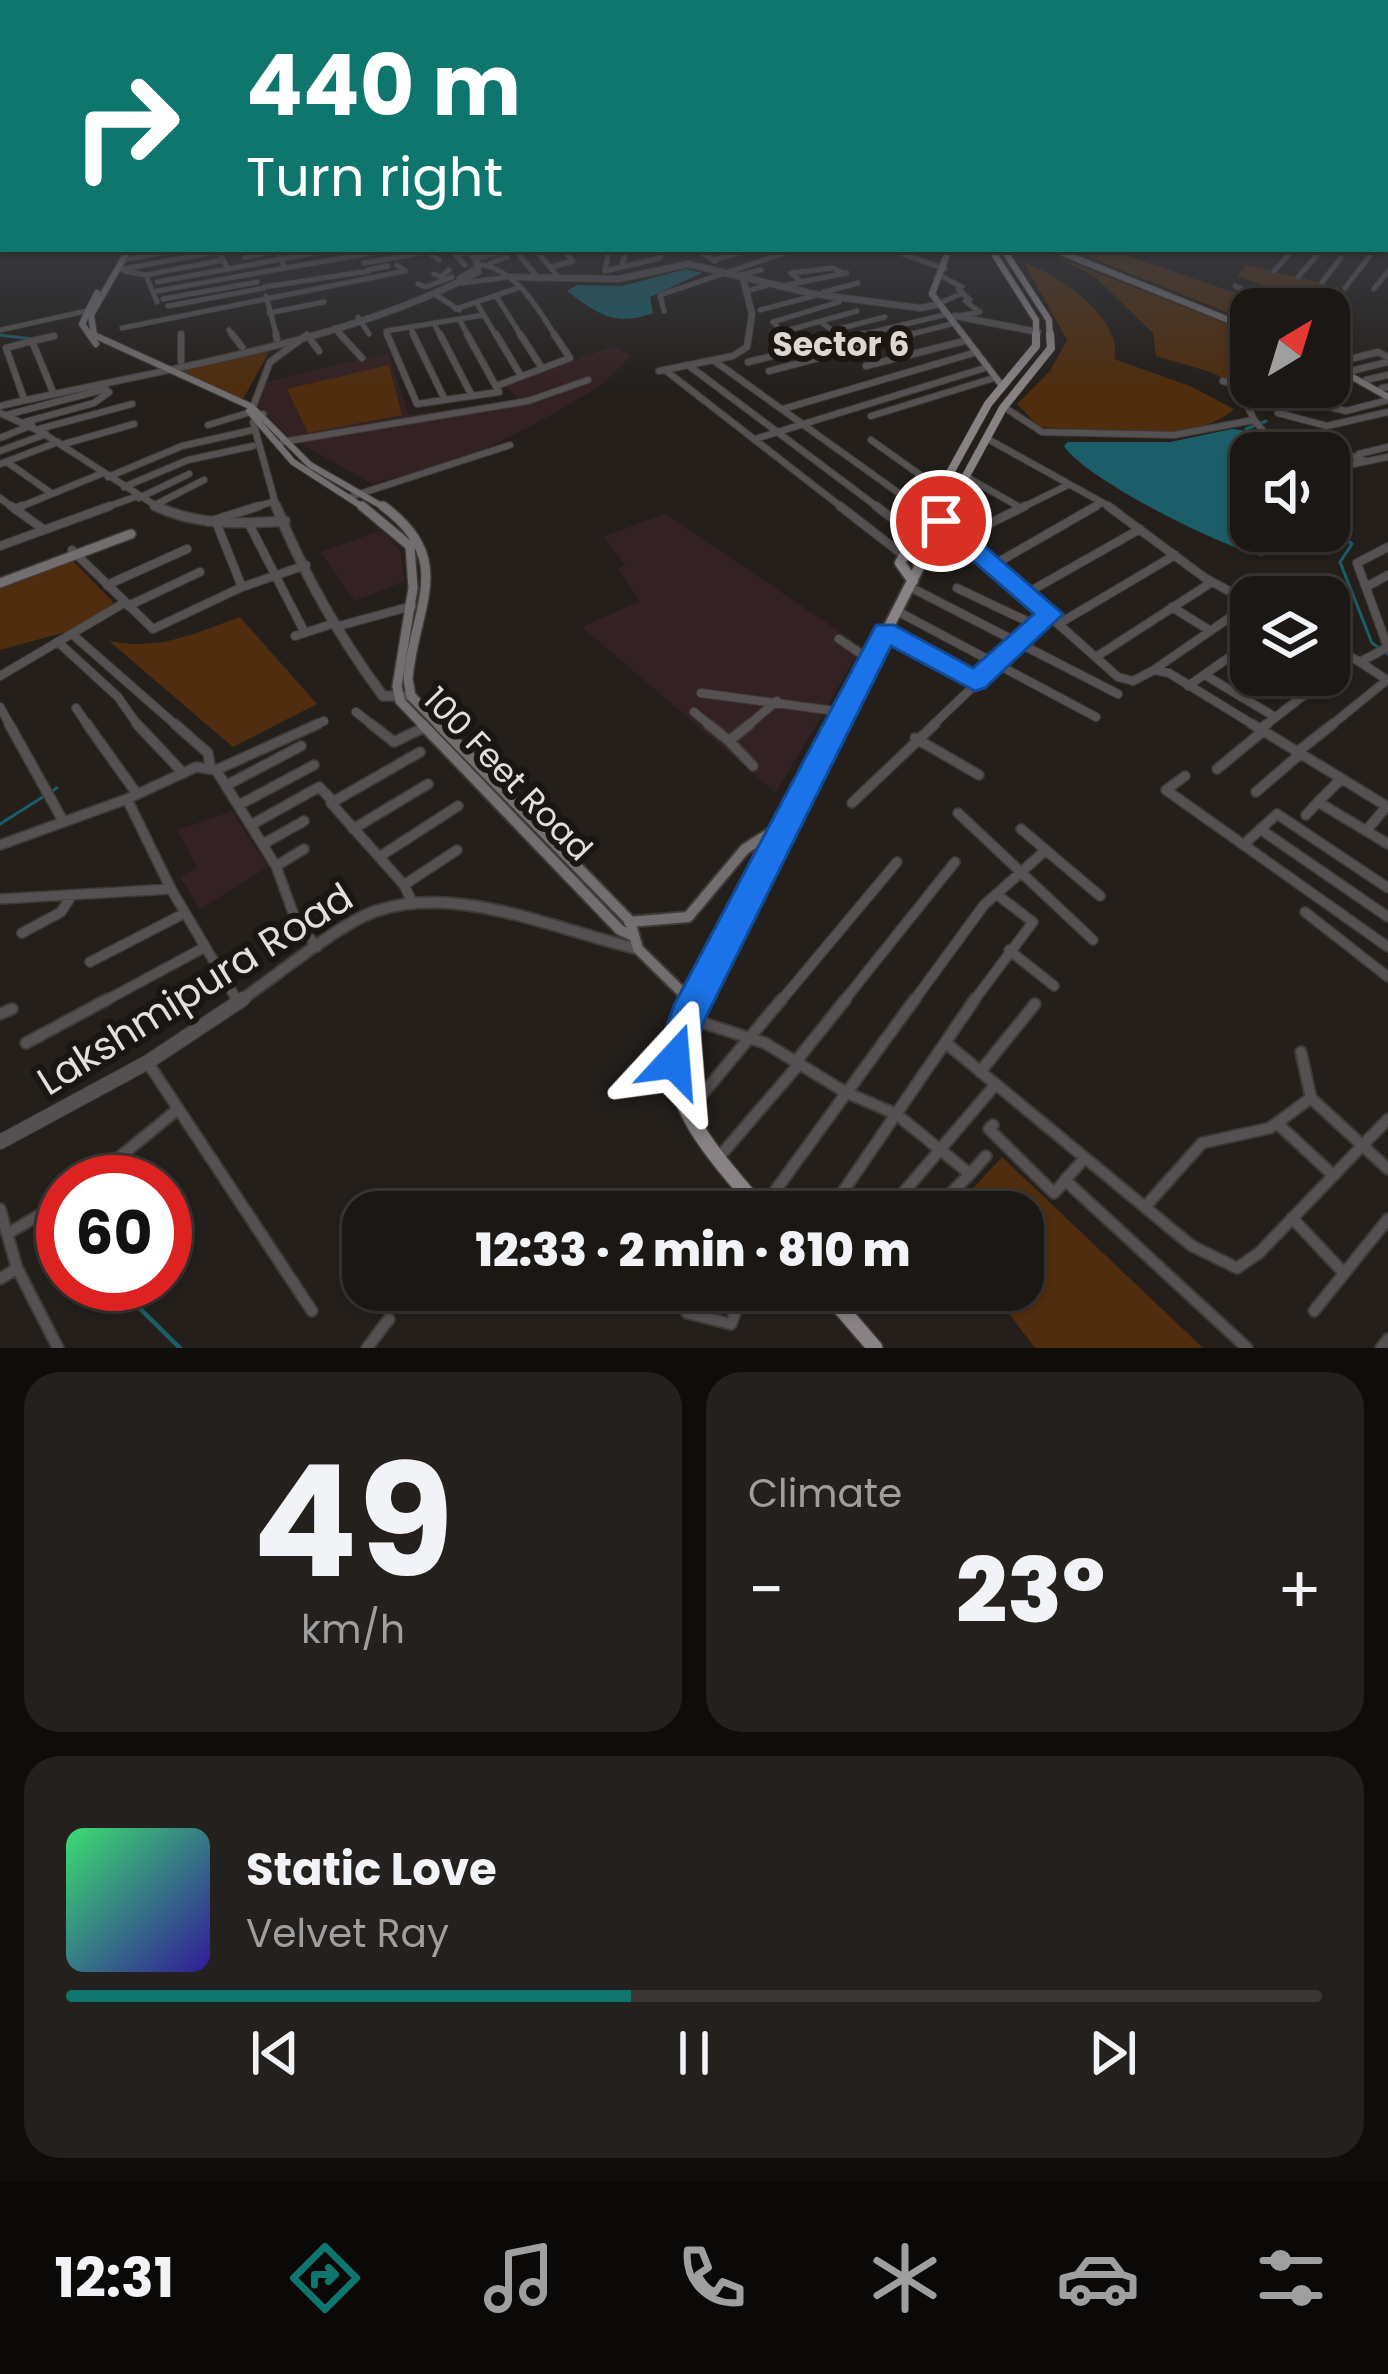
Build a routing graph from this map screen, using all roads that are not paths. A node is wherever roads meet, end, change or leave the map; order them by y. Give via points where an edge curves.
1 (117, 263) edge
2 (121, 263) edge
3 (153, 263) edge
4 (208, 263) edge
5 (225, 263) edge
6 (256, 263) edge
7 (283, 263) edge
8 (313, 263) edge
9 (326, 263) edge
10 (365, 263) edge
11 (386, 263) edge
12 (478, 263) joint
13 (489, 263) joint
14 (528, 263) edge
15 (548, 263) edge
16 (566, 263) edge
17 (604, 263) edge
18 (623, 263) edge
19 (640, 263) edge
20 (718, 263) edge
21 (741, 263) edge
22 (916, 263) edge
23 (945, 263) edge
24 (1002, 263) edge
25 (1014, 263) edge
26 (1089, 263) edge
27 (1092, 263) edge
28 (1281, 263) edge
29 (1310, 263) edge
30 (1337, 263) edge
31 (1364, 263) edge
32 (397, 265) dead end
33 (246, 266) junction
34 (296, 266) junction
35 (388, 266) dead end
36 (551, 267) junction
37 (622, 267) junction
38 (285, 268) junction
39 (367, 268) junction
40 (726, 268) junction
41 (228, 269) junction
42 (117, 270) junction
43 (332, 270) dead end
44 (761, 270) dead end
45 (717, 271) junction
46 (1274, 271) dead end
47 (1388, 271) edge
48 (943, 272) junction
49 (251, 274) junction
50 (300, 274) dead end
51 (434, 274) dead end
52 (146, 275) junction
53 (511, 277) junction
54 (739, 277) junction
55 (1298, 277) dead end
56 (374, 278) junction
57 (540, 280) junction
58 (561, 280) junction
59 (256, 282) junction
60 (464, 282) junction
61 (801, 282) junction
62 (1322, 282) dead end
63 (858, 283) dead end
64 (769, 285) junction
65 (1235, 286) dead end
66 (778, 287) junction
67 (264, 288) junction
68 (518, 288) junction
69 (1240, 288) edge
70 (1345, 288) dead end
71 (1374, 289) dead end
72 (747, 291) junction
73 (824, 292) dead end
74 (964, 293) junction
75 (438, 294) junction
76 (496, 296) junction
77 (814, 296) dead end
78 (266, 298) junction
79 (162, 302) junction
80 (324, 302) dead end
81 (476, 302) junction
82 (790, 302) junction
83 (839, 302) dead end
84 (760, 310) dead end
85 (86, 311) junction
86 (664, 311) dead end
87 (857, 311) dead end
88 (806, 312) junction
89 (269, 313) junction
90 (458, 313) junction
91 (948, 313) junction
92 (484, 315) junction
93 (358, 317) junction
94 (885, 317) dead end
95 (1230, 318) edge
96 (820, 321) junction
97 (434, 323) junction
98 (1230, 323) edge
99 (332, 326) junction
100 (410, 327) junction
101 (122, 328) dead end
102 (0, 330) edge
103 (229, 330) dead end
104 (833, 331) junction
105 (782, 332) junction
106 (1038, 332) junction
107 (181, 333) dead end
108 (809, 333) dead end
109 (307, 334) junction
110 (369, 334) dead end
111 (54, 336) dead end
112 (843, 338) junction
113 (277, 339) junction
114 (968, 340) junction
115 (32, 341) junction
116 (823, 343) junction
117 (242, 347) junction
118 (857, 348) junction
119 (797, 350) junction
120 (319, 351) dead end
121 (977, 352) junction
122 (362, 358) dead end
123 (1350, 358) edge
124 (1388, 359) edge
125 (713, 360) junction
126 (181, 361) junction
127 (748, 362) dead end
128 (688, 365) junction
129 (866, 366) dead end
130 (988, 367) junction
131 (151, 368) junction
132 (542, 368) junction
133 (662, 371) joint
134 (769, 371) dead end
135 (1351, 371) joint
136 (1350, 373) edge
137 (1388, 375) edge
138 (521, 376) junction
139 (994, 377) junction
140 (588, 380) dead end
141 (1366, 380) junction
142 (1223, 381) dead end
143 (1230, 382) edge
144 (496, 386) junction
145 (1003, 387) junction
146 (755, 390) junction
147 (53, 392) junction
148 (1387, 393) edge
149 (472, 396) junction
150 (732, 398) junction
151 (24, 399) junction
152 (446, 400) junction
153 (132, 404) dead end
154 (1004, 407) junction
155 (1249, 408) edge
156 (1280, 408) edge
157 (1333, 408) edge
158 (781, 409) junction
159 (1388, 412) edge
160 (256, 413) junction
161 (871, 416) dead end
162 (18, 420) edge
163 (1254, 420) junction
164 (800, 422) junction
165 (134, 424) dead end
166 (208, 425) dead end
167 (253, 430) junction
168 (776, 431) junction
169 (1263, 432) edge
170 (0, 438) edge
171 (986, 438) junction
172 (754, 439) junction
173 (871, 440) dead end
174 (62, 443) junction
175 (278, 443) junction
176 (510, 445) dead end
177 (254, 447) junction
178 (1388, 447) edge
179 (0, 451) edge
180 (1359, 454) dead end
181 (1350, 455) edge
182 (1388, 457) edge
183 (1350, 462) edge
184 (1368, 462) junction
185 (3, 463) edge
186 (189, 474) dead end
187 (106, 475) junction
188 (965, 476) junction
189 (204, 480) dead end
190 (1069, 485) junction
191 (123, 488) junction
192 (940, 489) junction
193 (52, 494) junction
194 (357, 494) junction
195 (0, 498) edge
196 (136, 498) junction
197 (275, 501) junction
198 (1102, 503) junction
199 (152, 506) junction
200 (1022, 508) junction
201 (15, 509) junction
202 (926, 513) junction
203 (285, 521) junction
204 (941, 521) junction
205 (203, 524) junction
206 (250, 526) junction
207 (218, 527) junction
208 (1140, 529) junction
209 (44, 530) junction
210 (129, 532) dead end
211 (0, 535) edge
212 (914, 535) junction
213 (962, 537) junction
214 (5, 544) edge
215 (1388, 547) edge
216 (187, 549) dead end
217 (74, 552) junction
218 (903, 556) junction
219 (1175, 556) junction
220 (995, 564) junction
221 (307, 565) junction
222 (200, 572) dead end
223 (1388, 575) edge
224 (274, 576) junction
225 (0, 580) edge
226 (1212, 582) junction
227 (911, 584) junction
228 (107, 585) junction
229 (242, 586) junction
230 (1366, 586) junction
231 (957, 588) dead end
232 (1230, 592) edge
233 (1027, 593) junction
234 (126, 604) junction
235 (1388, 605) edge
236 (413, 606) junction
237 (1172, 608) junction
238 (897, 610) junction
239 (1375, 612) junction
240 (1050, 614) junction
241 (1230, 616) edge
242 (1060, 623) junction
243 (338, 625) junction
244 (1036, 626) junction
245 (1209, 630) junction
246 (885, 631) junction
247 (68, 636) junction
248 (839, 639) dead end
249 (1018, 644) junction
250 (1388, 647) edge
251 (1096, 657) junction
252 (1230, 657) edge
253 (1350, 657) edge
254 (870, 660) junction
255 (1356, 660) junction
256 (996, 664) junction
257 (1154, 670) junction
258 (1204, 675) junction
259 (0, 676) edge
260 (975, 681) junction
261 (1387, 681) edge
262 (1188, 686) junction
263 (701, 693) dead end
264 (1118, 694) dead end
265 (1241, 697) joint
266 (405, 698) junction
267 (778, 700) junction
268 (0, 707) edge
269 (76, 708) dead end
270 (356, 712) dead end
271 (694, 712) dead end
272 (843, 712) junction
273 (1096, 717) dead end
274 (1275, 717) junction
275 (324, 721) dead end
276 (424, 727) junction
277 (1260, 731) junction
278 (915, 738) junction
279 (729, 742) junction
280 (301, 746) dead end
281 (420, 752) dead end
282 (1298, 754) junction
283 (314, 765) dead end
284 (753, 766) dead end
285 (213, 767) junction
286 (1217, 769) dead end
287 (183, 773) junction
288 (979, 776) dead end
289 (1186, 776) dead end
290 (1340, 780) junction
291 (428, 784) dead end
292 (227, 785) junction
293 (1256, 792) dead end
294 (132, 797) junction
295 (332, 800) junction
296 (1318, 802) junction
297 (852, 803) dead end
298 (239, 805) junction
299 (458, 806) dead end
300 (1388, 806) edge
301 (958, 813) dead end
302 (1306, 815) dead end
303 (62, 819) junction
304 (304, 820) dead end
305 (786, 823) junction
306 (251, 825) junction
307 (353, 829) junction
308 (1021, 830) dead end
309 (1260, 830) junction
310 (1366, 831) junction
311 (262, 844) junction
312 (1388, 844) edge
313 (0, 845) edge
314 (1243, 845) junction
315 (304, 849) dead end
316 (458, 850) dead end
317 (1046, 850) junction
318 (379, 857) junction
319 (897, 862) dead end
320 (955, 862) dead end
321 (276, 866) junction
322 (1018, 874) junction
323 (404, 885) junction
324 (1388, 888) edge
325 (171, 889) junction
326 (73, 893) junction
327 (996, 894) junction
328 (1100, 896) dead end
329 (0, 899) edge
330 (413, 904) junction
331 (1304, 911) dead end
332 (185, 913) junction
333 (1388, 917) edge
334 (627, 928) junction
335 (22, 933) dead end
336 (1094, 940) dead end
337 (205, 947) junction
338 (317, 947) junction
339 (1388, 947) edge
340 (638, 949) junction
341 (1010, 950) junction
342 (90, 962) dead end
343 (1388, 977) edge
344 (1054, 986) dead end
345 (240, 1004) junction
346 (1035, 1004) dead end
347 (690, 1011) junction
348 (750, 1037) junction
349 (26, 1043) dead end
350 (947, 1045) junction
351 (1301, 1052) dead end
352 (674, 1061) junction
353 (148, 1062) junction
354 (798, 1062) junction
355 (980, 1072) junction
356 (637, 1082) dead end
357 (995, 1085) junction
358 (845, 1092) junction
359 (1311, 1098) junction
360 (177, 1110) junction
361 (687, 1112) junction
362 (896, 1114) junction
363 (1388, 1119) edge
364 (993, 1125) dead end
365 (1280, 1126) junction
366 (0, 1142) edge
367 (1363, 1144) junction
368 (940, 1147) junction
369 (122, 1155) edge
370 (720, 1156) junction
371 (986, 1156) dead end
372 (1085, 1158) junction
373 (1388, 1169) edge
374 (970, 1174) junction
375 (1333, 1175) junction
376 (1066, 1180) junction
377 (747, 1191) edge
378 (776, 1191) edge
379 (844, 1191) edge
380 (904, 1191) edge
381 (953, 1191) edge
382 (1144, 1208) junction
383 (0, 1210) edge
384 (36, 1217) edge
385 (1292, 1218) junction
386 (1388, 1219) edge
387 (7, 1234) junction
388 (17, 1268) junction
389 (1344, 1273) junction
390 (0, 1279) edge
391 (312, 1311) dead end
392 (735, 1311) edge
393 (843, 1311) edge
394 (1314, 1311) dead end
395 (687, 1313) dead end
396 (389, 1319) dead end
397 (1388, 1339) edge
398 (58, 1348) edge
399 (367, 1348) edge
400 (875, 1348) edge
401 (1247, 1348) edge
402 (1381, 1348) edge

1 - 85 main road
2 - 42 main road
3 - 42 street
4 - 52 street
5 - 41 street
6 - 33 street
7 - 38 street
8 - 34 street
9 - 43 street
10 - 39 street
11 - 39 street
12 - 13 street
12 - 60 street
13 - 53 street
14 - 57 street
15 - 36 street
16 - 36 street
17 - 37 street via 602,269
18 - 37 street
19 - 37 street
20 - 40 street
21 - 40 street
22 - 48 street
23 - 48 main road
24 - 106 main road
25 - 154 main road via 1052,331 1051,349
26 - 98 main road
27 - 95 main road
28 - 46 street
29 - 55 street
30 - 62 street
31 - 70 street
32 - 56 street via 404,271
33 - 41 street
33 - 49 street
34 - 38 street
34 - 50 street
35 - 39 street
36 - 58 street
38 - 49 street
39 - 56 street
39 - 67 street
40 - 45 street
41 - 49 street via 157,286
42 - 52 street
42 - 131 main road via 91,329
44 - 54 street
45 - 54 street
45 - 58 street via 684,264 626,278
45 - 86 street via 660,296
47 - 71 street
48 - 74 street
48 - 91 main road via 932,294
49 - 59 street
51 - 75 street via 452,277 422,286
52 - 79 street
53 - 57 street
53 - 60 street
53 - 68 street
54 - 64 street
54 - 72 street
56 - 78 street
57 - 58 street
59 - 67 street
59 - 79 street
60 - 75 street
61 - 61 street via 789,272 847,273
61 - 66 street
63 - 73 street
64 - 66 street
64 - 72 street
65 - 69 street
66 - 91 street
67 - 78 street
67 - 79 street
68 - 76 street
68 - 132 street via 570,358
72 - 125 street via 751,342
74 - 91 street
74 - 91 street via 975,308
75 - 90 street
75 - 93 street
76 - 81 street
76 - 132 street
77 - 82 street
78 - 89 street
78 - 101 street
80 - 89 street
81 - 90 street
81 - 92 street
82 - 84 street
82 - 88 street
83 - 88 street
85 - 102 street
85 - 131 main road via 87,338
87 - 96 street
88 - 96 street
88 - 105 street via 773,322
89 - 113 street
90 - 92 street
90 - 97 street
90 - 144 street
91 - 106 street
91 - 112 street
91 - 114 main road
91 - 118 street
92 - 138 street
93 - 99 street
93 - 110 street
94 - 104 street
96 - 104 street
96 - 105 street
97 - 100 street
97 - 149 street
99 - 109 street
99 - 122 street
100 - 152 street
100 - 152 street via 386,331 417,404
103 - 117 street
104 - 112 street
105 - 119 street
106 - 145 main road via 1024,366
107 - 126 street
108 - 116 street
109 - 113 street
109 - 120 street
109 - 160 street via 270,362
111 - 115 street
112 - 116 street
112 - 118 street
113 - 117 street
114 - 121 main road
114 - 129 street
115 - 147 street
115 - 151 street via 6,348
116 - 119 street
117 - 126 street
118 - 134 street
119 - 127 street
121 - 130 main road
121 - 158 street
123 - 124 street via 1378,352
124 - 135 street
125 - 128 street
125 - 146 street
126 - 131 street
128 - 133 street
128 - 150 street
130 - 139 main road
130 - 164 street
131 - 147 street
131 - 160 main road
132 - 138 street
133 - 172 street
135 - 141 main road
136 - 148 main road
137 - 141 street
138 - 144 street
139 - 145 main road
139 - 161 street
140 - 175 street via 528,401
141 - 148 main road
142 - 143 street
144 - 149 street via 500,392
145 - 192 main road
146 - 150 street
146 - 158 street
147 - 151 street
148 - 157 street via 1346,411
149 - 152 street
150 - 168 street
151 - 162 street
153 - 162 street
154 - 163 street via 1042,432 1174,436
154 - 171 main road
155 - 163 street
156 - 159 street via 1328,426
158 - 164 street
160 - 166 street
160 - 167 street
160 - 175 main road, 100 Feet Road
162 - 162 street via 94,403 108,390
162 - 170 street
162 - 174 street
162 - 179 street
163 - 169 street
164 - 168 street
164 - 202 street
165 - 174 street
167 - 177 street
167 - 187 street
168 - 172 street
168 - 212 street
171 - 188 main road
171 - 190 street
172 - 218 street
173 - 192 street
174 - 185 street
174 - 187 street
175 - 177 street
175 - 194 main road, 100 Feet Road via 303,470
176 - 194 street
177 - 191 street via 188,460
177 - 197 street
178 - 180 street
181 - 184 street
182 - 184 street
183 - 184 street
185 - 193 street
186 - 196 street
187 - 191 street
187 - 193 street
188 - 200 street
188 - 204 main road
189 - 199 street
190 - 198 street
190 - 200 street
191 - 196 street
192 - 202 main road
193 - 201 street
194 - 236 main road, 100 Feet Road via 410,546
194 - 266 main road, 100 Feet Road via 420,543 426,565
195 - 201 street
196 - 199 street
196 - 209 street
197 - 203 street
197 - 205 street
198 - 208 street
198 - 220 street
199 - 205 street
200 - 213 street
201 - 209 street
202 - 212 main road
203 - 206 street
203 - 221 street
204 - 213 street
204 - 227 main road
205 - 207 street
206 - 207 street
206 - 224 street
207 - 229 street
208 - 219 street
208 - 233 street
209 - 214 street
210 - 217 main road
211 - 214 street
212 - 218 main road
213 - 220 street
215 - 230 street via 1357,563
216 - 228 street
217 - 225 main road
217 - 228 street
218 - 227 main road
219 - 226 street
219 - 242 street
220 - 233 street
221 - 224 street
221 - 243 street
222 - 234 street
223 - 230 street
224 - 229 street
224 - 243 street via 300,634
226 - 232 street
226 - 237 street
227 - 238 main road
227 - 249 street
228 - 234 street
229 - 234 street via 156,629
230 - 239 street
231 - 244 street
233 - 240 street
234 - 247 street
235 - 239 street
236 - 243 street
236 - 266 main road, 100 Feet Road via 395,682
237 - 245 street
237 - 251 street
238 - 246 main road
238 - 256 street
239 - 250 street
240 - 242 street
240 - 244 street
241 - 245 street
242 - 251 street
243 - 266 street via 383,696
244 - 249 street
245 - 257 street
246 - 254 main road
246 - 260 street
247 - 259 street
247 - 285 street via 208,753
247 - 287 street
248 - 254 street
249 - 256 street
249 - 264 street
250 - 255 street
251 - 257 street via 1125,680
252 - 258 street
253 - 255 street
254 - 272 main road
255 - 261 street
255 - 274 street
256 - 260 street
256 - 273 street
257 - 262 street
258 - 262 street
258 - 265 street
260 - 278 street
261 - 282 street
262 - 277 street
263 - 267 street
265 - 274 street
266 - 276 main road, 100 Feet Road
266 - 334 main road, 100 Feet Road
267 - 272 street
267 - 279 street
268 - 303 street
269 - 294 street
270 - 276 street via 394,742
271 - 279 street
272 - 305 main road
274 - 277 street
275 - 285 street
276 - 334 main road, 100 Feet Road
277 - 282 street
277 - 286 street
278 - 288 street
278 - 297 street
279 - 284 street
280 - 292 street
281 - 295 street
282 - 290 street
282 - 293 street
283 - 298 street
285 - 287 street
285 - 292 street
287 - 294 street
289 - 314 street via 1166,790
290 - 296 street
290 - 300 street
291 - 307 street
292 - 298 street
294 - 303 street
294 - 325 street
295 - 306 street via 319,787
295 - 307 street
296 - 302 street
296 - 310 street
298 - 306 street
299 - 318 street
300 - 310 street
301 - 322 street
303 - 313 street
304 - 311 street
305 - 334 main road via 745,849 688,917
305 - 347 main road
306 - 311 street
307 - 318 street
308 - 317 street
309 - 314 street
309 - 324 street via 1277,814
309 - 333 street
310 - 312 street
311 - 321 street
314 - 339 street
315 - 321 street
316 - 323 street
317 - 322 street
317 - 328 street
318 - 323 street
319 - 348 street
320 - 354 street
321 - 338 street via 296,921
322 - 327 street
322 - 336 street
323 - 330 street
325 - 326 street
325 - 332 street
326 - 329 street
326 - 335 street via 61,912
327 - 341 street via 1033,922
327 - 358 street
330 - 338 street, Lakshmipura Road via 374,911
330 - 340 street, Lakshmipura Road via 512,917
331 - 343 street
332 - 337 street
332 - 342 street
334 - 340 main road, 100 Feet Road
337 - 345 street
337 - 349 street
338 - 345 street, Lakshmipura Road
340 - 347 main road, 100 Feet Road
341 - 344 street
341 - 350 street
345 - 353 street, Lakshmipura Road
346 - 355 street
347 - 348 street
347 - 352 main road
348 - 354 street
348 - 361 street
350 - 355 street
350 - 362 street
351 - 359 street
352 - 356 street
352 - 361 main road
353 - 360 street
353 - 366 street, Lakshmipura Road
354 - 358 street
354 - 370 street
355 - 357 street
357 - 368 street
357 - 372 street
358 - 362 street
358 - 378 street
359 - 365 street
359 - 367 street
360 - 369 street
360 - 391 street
361 - 370 main road
362 - 368 street
362 - 379 street
363 - 367 street
364 - 376 street via 1054,1192
365 - 375 street
365 - 382 street via 1202,1143
367 - 373 street
367 - 375 street
368 - 374 street
368 - 380 street
370 - 377 main road
371 - 374 street
372 - 376 street
372 - 382 street
374 - 381 street
375 - 385 street
376 - 401 street
382 - 385 street via 1237,1268
383 - 387 street
384 - 387 street
385 - 389 street
386 - 389 street
387 - 388 street
388 - 390 street
388 - 398 street
389 - 394 street
392 - 395 street via 731,1324
393 - 400 main road
396 - 399 street
397 - 402 street

